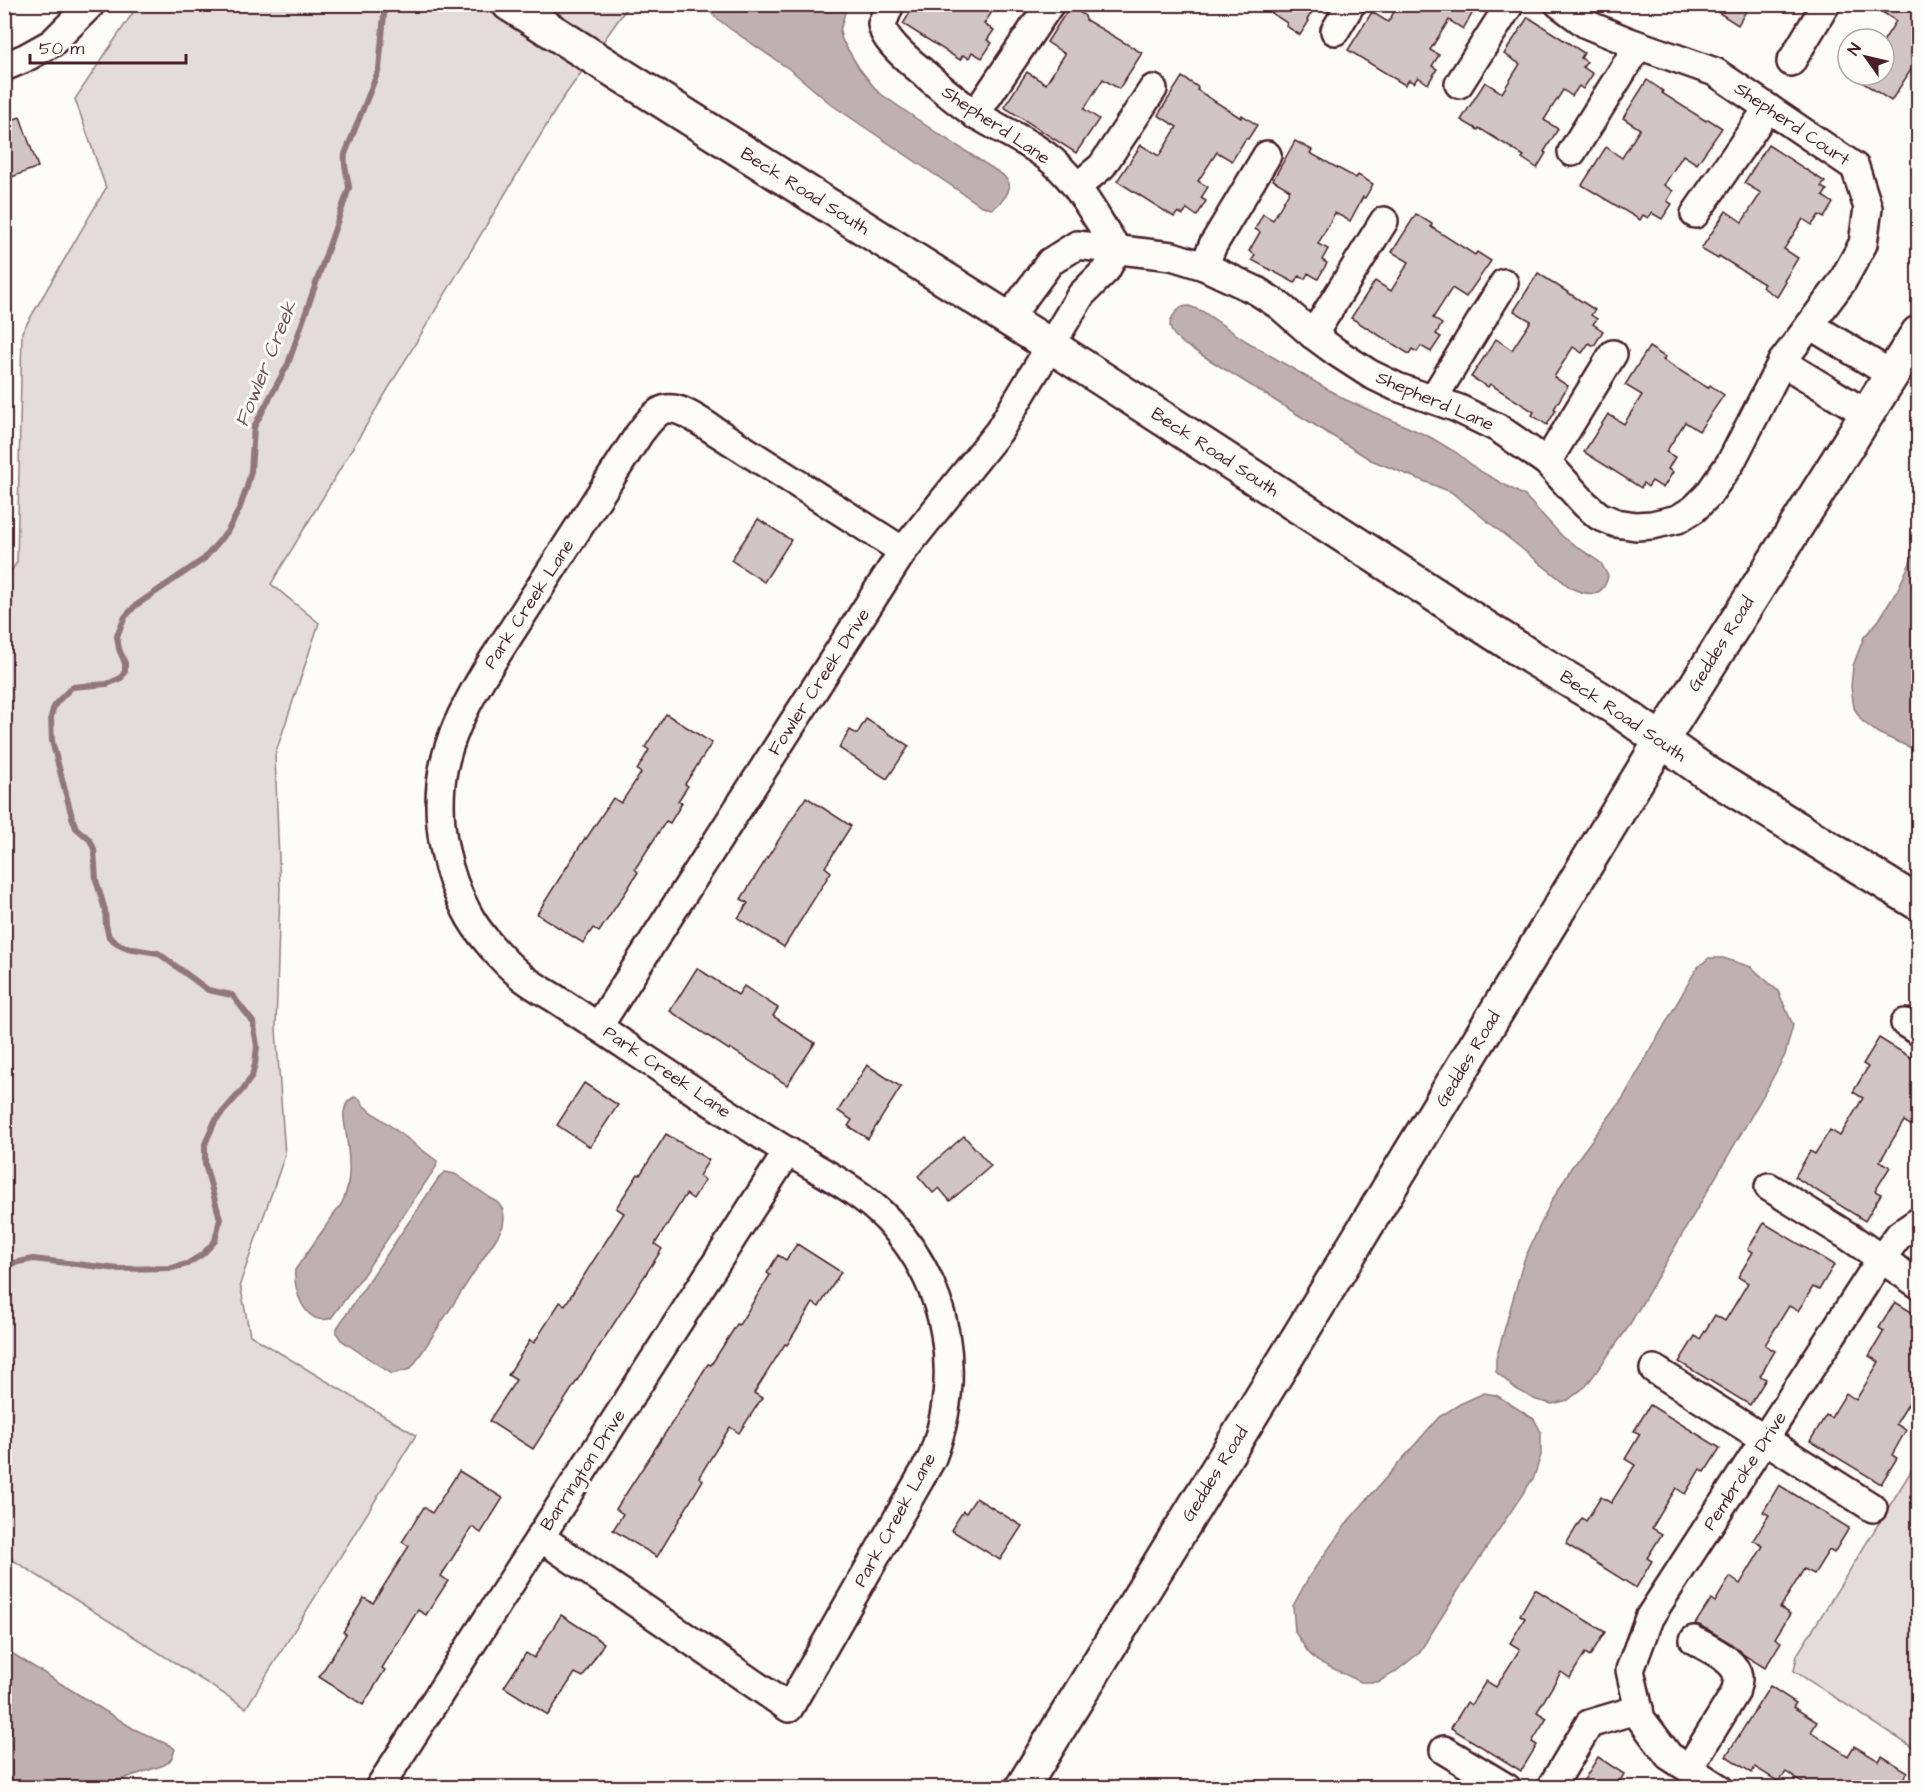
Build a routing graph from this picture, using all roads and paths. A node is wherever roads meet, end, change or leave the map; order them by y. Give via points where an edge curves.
1 (91, 4) edge
2 (508, 4) edge
3 (890, 4) edge
4 (1050, 4) edge
5 (1352, 4) edge
6 (1510, 4) edge
7 (1559, 4) edge
8 (1826, 4) edge
9 (1335, 30) dead end
10 (1638, 46) junction
11 (1791, 62) dead end
12 (4, 67) edge
13 (1459, 84) dead end
14 (1153, 89) dead end
15 (1768, 108) junction
16 (975, 115) junction
17 (1572, 152) dead end
18 (1267, 154) dead end
19 (1078, 186) junction
20 (1695, 214) dead end
21 (1384, 220) dead end
22 (1117, 249) junction
23 (1204, 266) junction
24 (1504, 283) dead end
25 (1008, 319) junction
26 (1810, 325) junction
27 (1918, 333) edge
28 (1313, 335) junction
29 (1050, 345) junction
30 (1613, 354) dead end
31 (1782, 362) junction
32 (1892, 375) junction
33 (1432, 399) junction
34 (1867, 414) junction
35 (1547, 462) junction
36 (903, 551) junction
37 (1661, 741) junction
38 (1918, 903) edge
39 (598, 1027) junction
40 (788, 1151) junction
41 (1769, 1187) dead end
42 (1909, 1228) edge
43 (1881, 1259) junction
44 (1918, 1284) edge
45 (1654, 1369) dead end
46 (1765, 1441) junction
47 (1873, 1508) dead end
48 (540, 1538) junction
49 (1694, 1640) dead end
50 (1640, 1714) junction
51 (1444, 1750) dead end
52 (1689, 1768) junction
53 (379, 1788) edge
54 (1022, 1788) edge
55 (1507, 1788) edge
56 (1551, 1788) edge
57 (1719, 1788) edge

1 - 12 street via 52,43
2 - 25 main road, Beck Road South
3 - 16 street, Shepherd Lane via 882,24 885,36
4 - 16 street
5 - 9 street
6 - 13 street
7 - 10 street, Shepherd Court via 1586,24
8 - 11 street
10 - 15 street, Shepherd Court via 1715,72
10 - 17 street
14 - 19 street via 1102,166
15 - 20 street
15 - 26 street, Shepherd Court via 1855,167 1868,208 1863,244 1842,282
16 - 19 street, Shepherd Lane via 1045,154
18 - 23 street
19 - 22 street, Shepherd Lane
21 - 28 street
22 - 23 street, Shepherd Lane via 1172,256
22 - 25 street, Shepherd Lane via 1077,245 1050,262
22 - 29 street via 1106,270 1081,295
23 - 28 street, Shepherd Lane via 1257,291
24 - 33 street
25 - 29 main road, Beck Road South
26 - 31 street, Shepherd Court
26 - 32 street
27 - 32 main road, Geddes Road
28 - 33 street, Shepherd Lane via 1370,374
29 - 36 street, Fowler Creek Drive via 999,431
29 - 37 main road, Beck Road South
30 - 35 street
31 - 34 street
31 - 35 street, Shepherd Lane via 1731,462 1708,495 1678,519 1636,526 1599,516
32 - 34 main road, Geddes Road
33 - 35 street, Shepherd Lane via 1498,428
34 - 37 main road, Geddes Road
36 - 39 street, Fowler Creek Drive
36 - 39 street, Park Creek Lane via 682,410 668,408 654,415 639,434 490,664 462,711 447,756 440,806 447,856 466,911 480,932 523,977
37 - 38 main road, Beck Road South
37 - 54 main road, Geddes Road
39 - 40 street, Park Creek Lane
40 - 48 street, Barrington Drive
40 - 48 street, Park Creek Lane via 854,1192 904,1240 940,1308 949,1383 942,1428 932,1458 789,1708
41 - 43 street
42 - 43 street, Pembroke Drive
43 - 44 street
43 - 46 street, Pembroke Drive
45 - 46 street
46 - 47 street
46 - 50 street, Pembroke Drive via 1649,1618 1630,1671
48 - 53 street, Barrington Drive
49 - 52 street via 1727,1661 1738,1679 1735,1693
50 - 52 street via 1669,1756
50 - 56 street via 1588,1724
51 - 55 street
52 - 57 street

